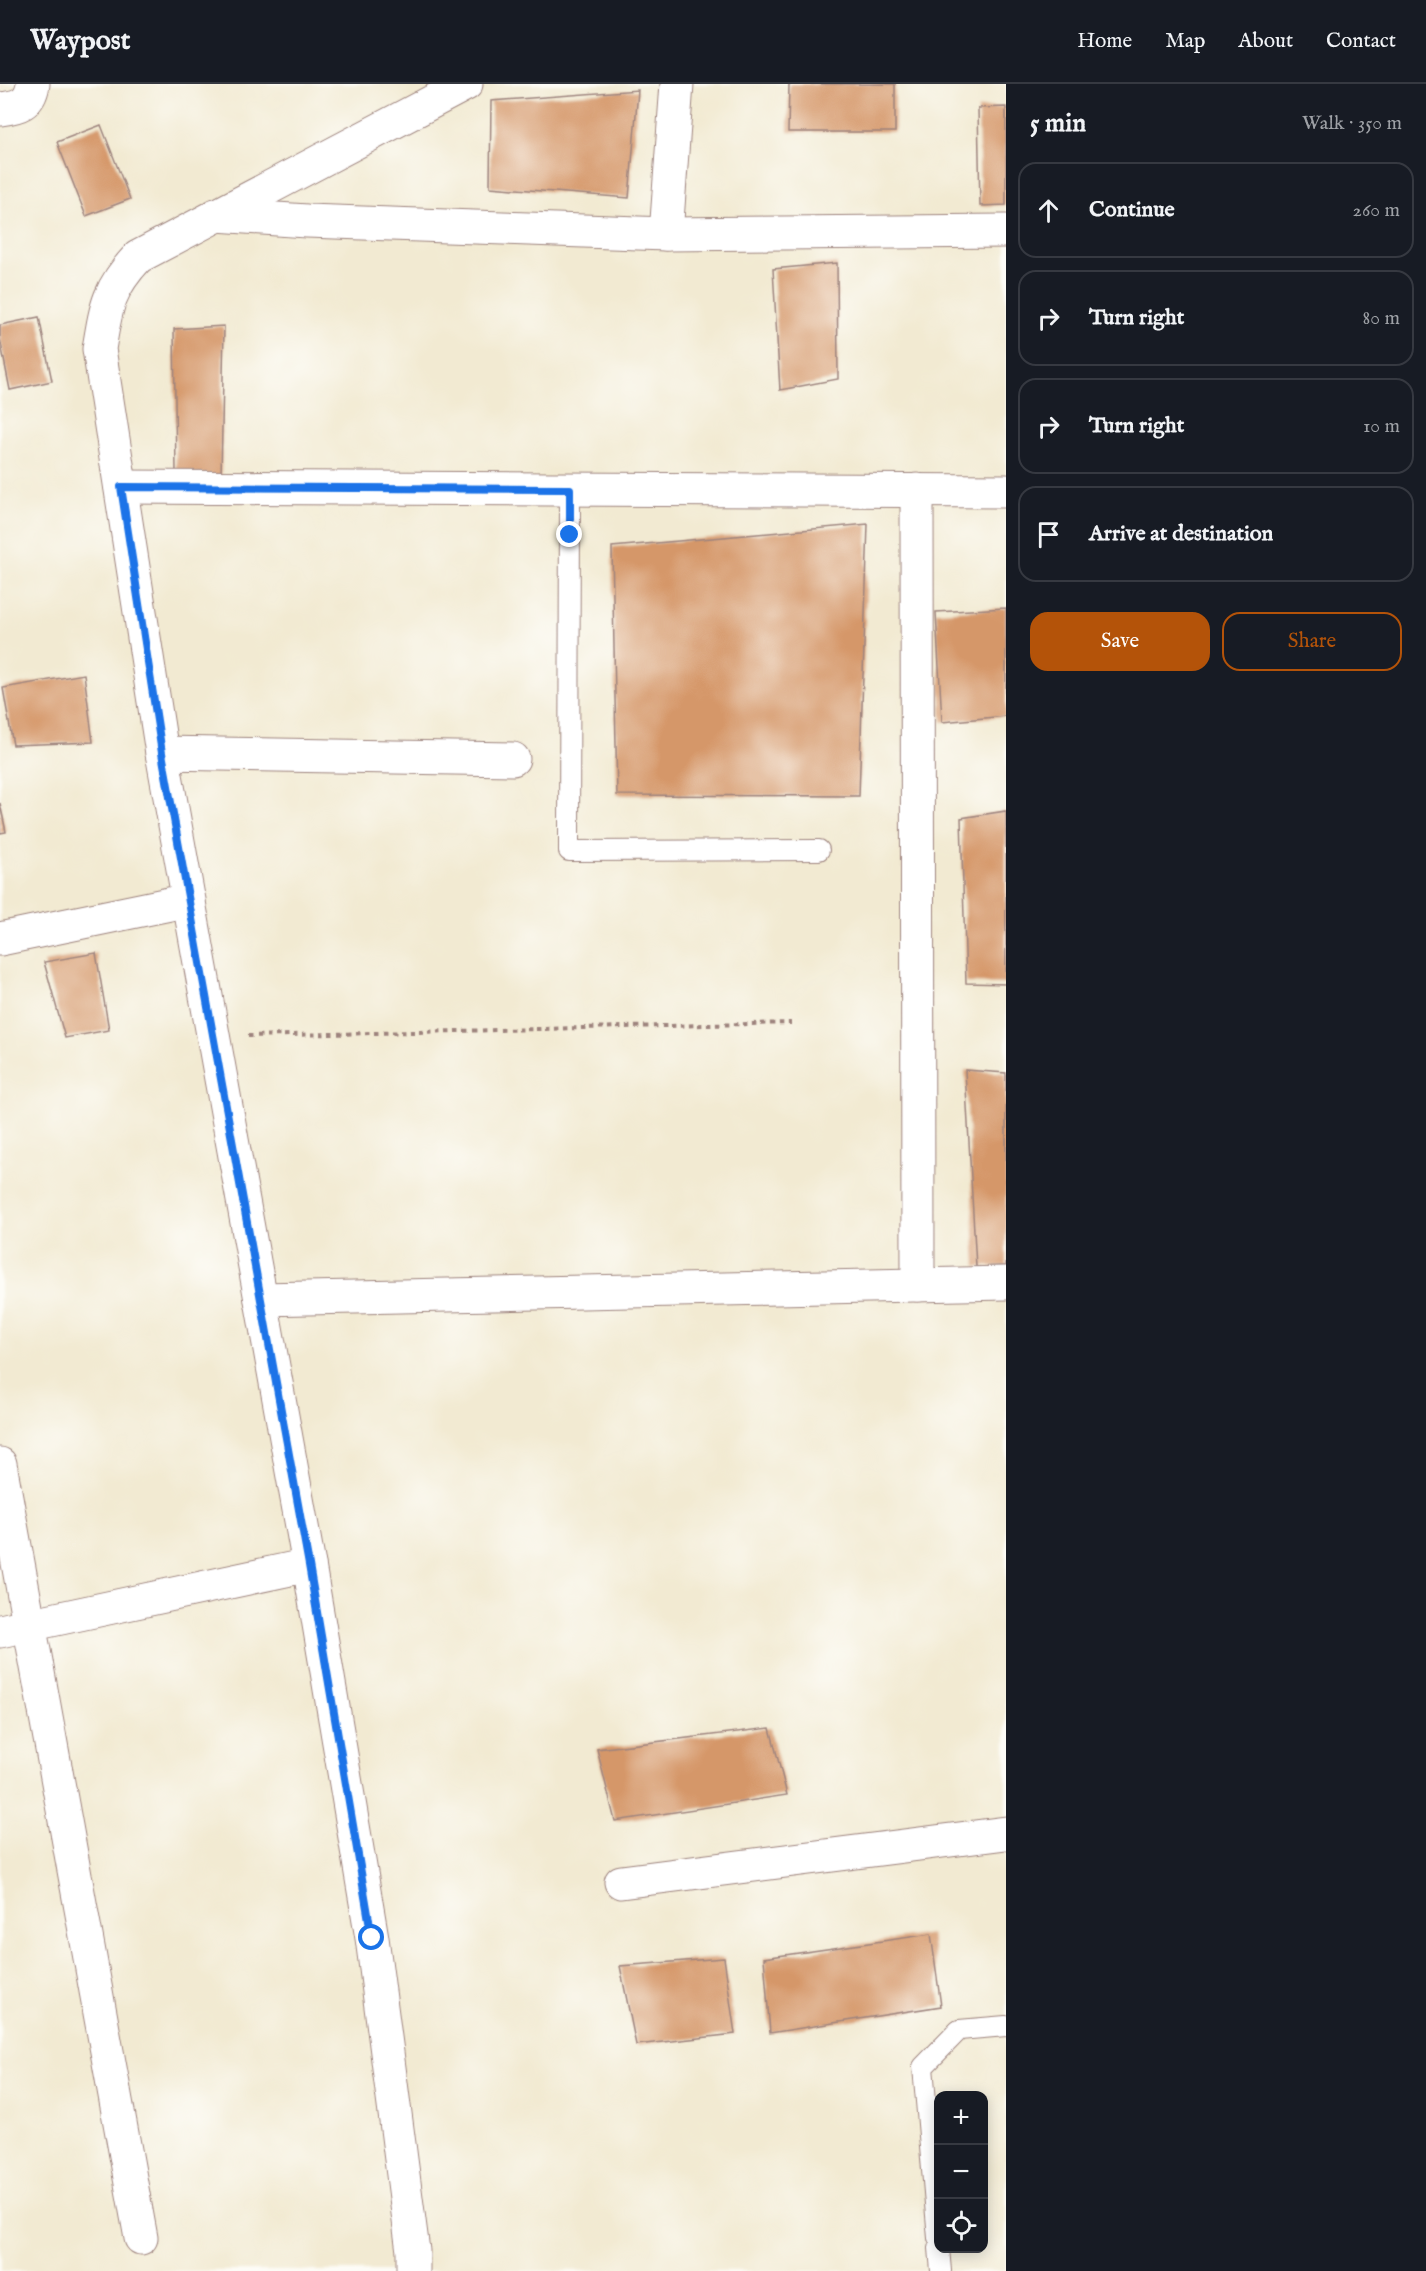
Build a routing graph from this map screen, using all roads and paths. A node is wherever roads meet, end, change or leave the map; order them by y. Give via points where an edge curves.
1 (33, 84) edge
2 (466, 84) edge
3 (677, 84) edge
4 (0, 110) edge
5 (216, 215) junction
6 (1006, 231) edge
7 (666, 234) junction
8 (121, 487) junction
9 (570, 489) junction
10 (917, 490) junction
11 (1006, 491) edge
12 (162, 753) junction
13 (513, 759) dead end
14 (819, 850) dead end
15 (189, 900) junction
16 (0, 939) edge
17 (791, 1023) dead end
18 (214, 1037) junction
19 (1006, 1283) edge
20 (918, 1285) junction
21 (261, 1299) junction
22 (0, 1464) edge
23 (309, 1565) junction
24 (15, 1628) edge
25 (1006, 1833) edge
26 (621, 1882) dead end
27 (1006, 2026) edge
28 (935, 2199) edge
29 (141, 2238) dead end
30 (940, 2253) edge
31 (413, 2271) edge
32 (942, 2271) edge

1 - 4 street via 29,98 18,107
2 - 5 street
3 - 7 street
5 - 7 street
5 - 8 street via 138,257 121,275 106,304 99,349
6 - 7 street
8 - 9 street
8 - 12 street
9 - 10 street
9 - 14 lane via 569,850
10 - 11 street
10 - 20 street
12 - 13 street
12 - 15 street
15 - 16 street
15 - 18 street
17 - 18 path
18 - 21 street
19 - 20 street
20 - 21 street
21 - 23 street
22 - 24 street
23 - 24 street
23 - 31 street via 372,1938
24 - 29 street
25 - 26 street
27 - 28 lane via 959,2030 923,2067
30 - 32 lane

